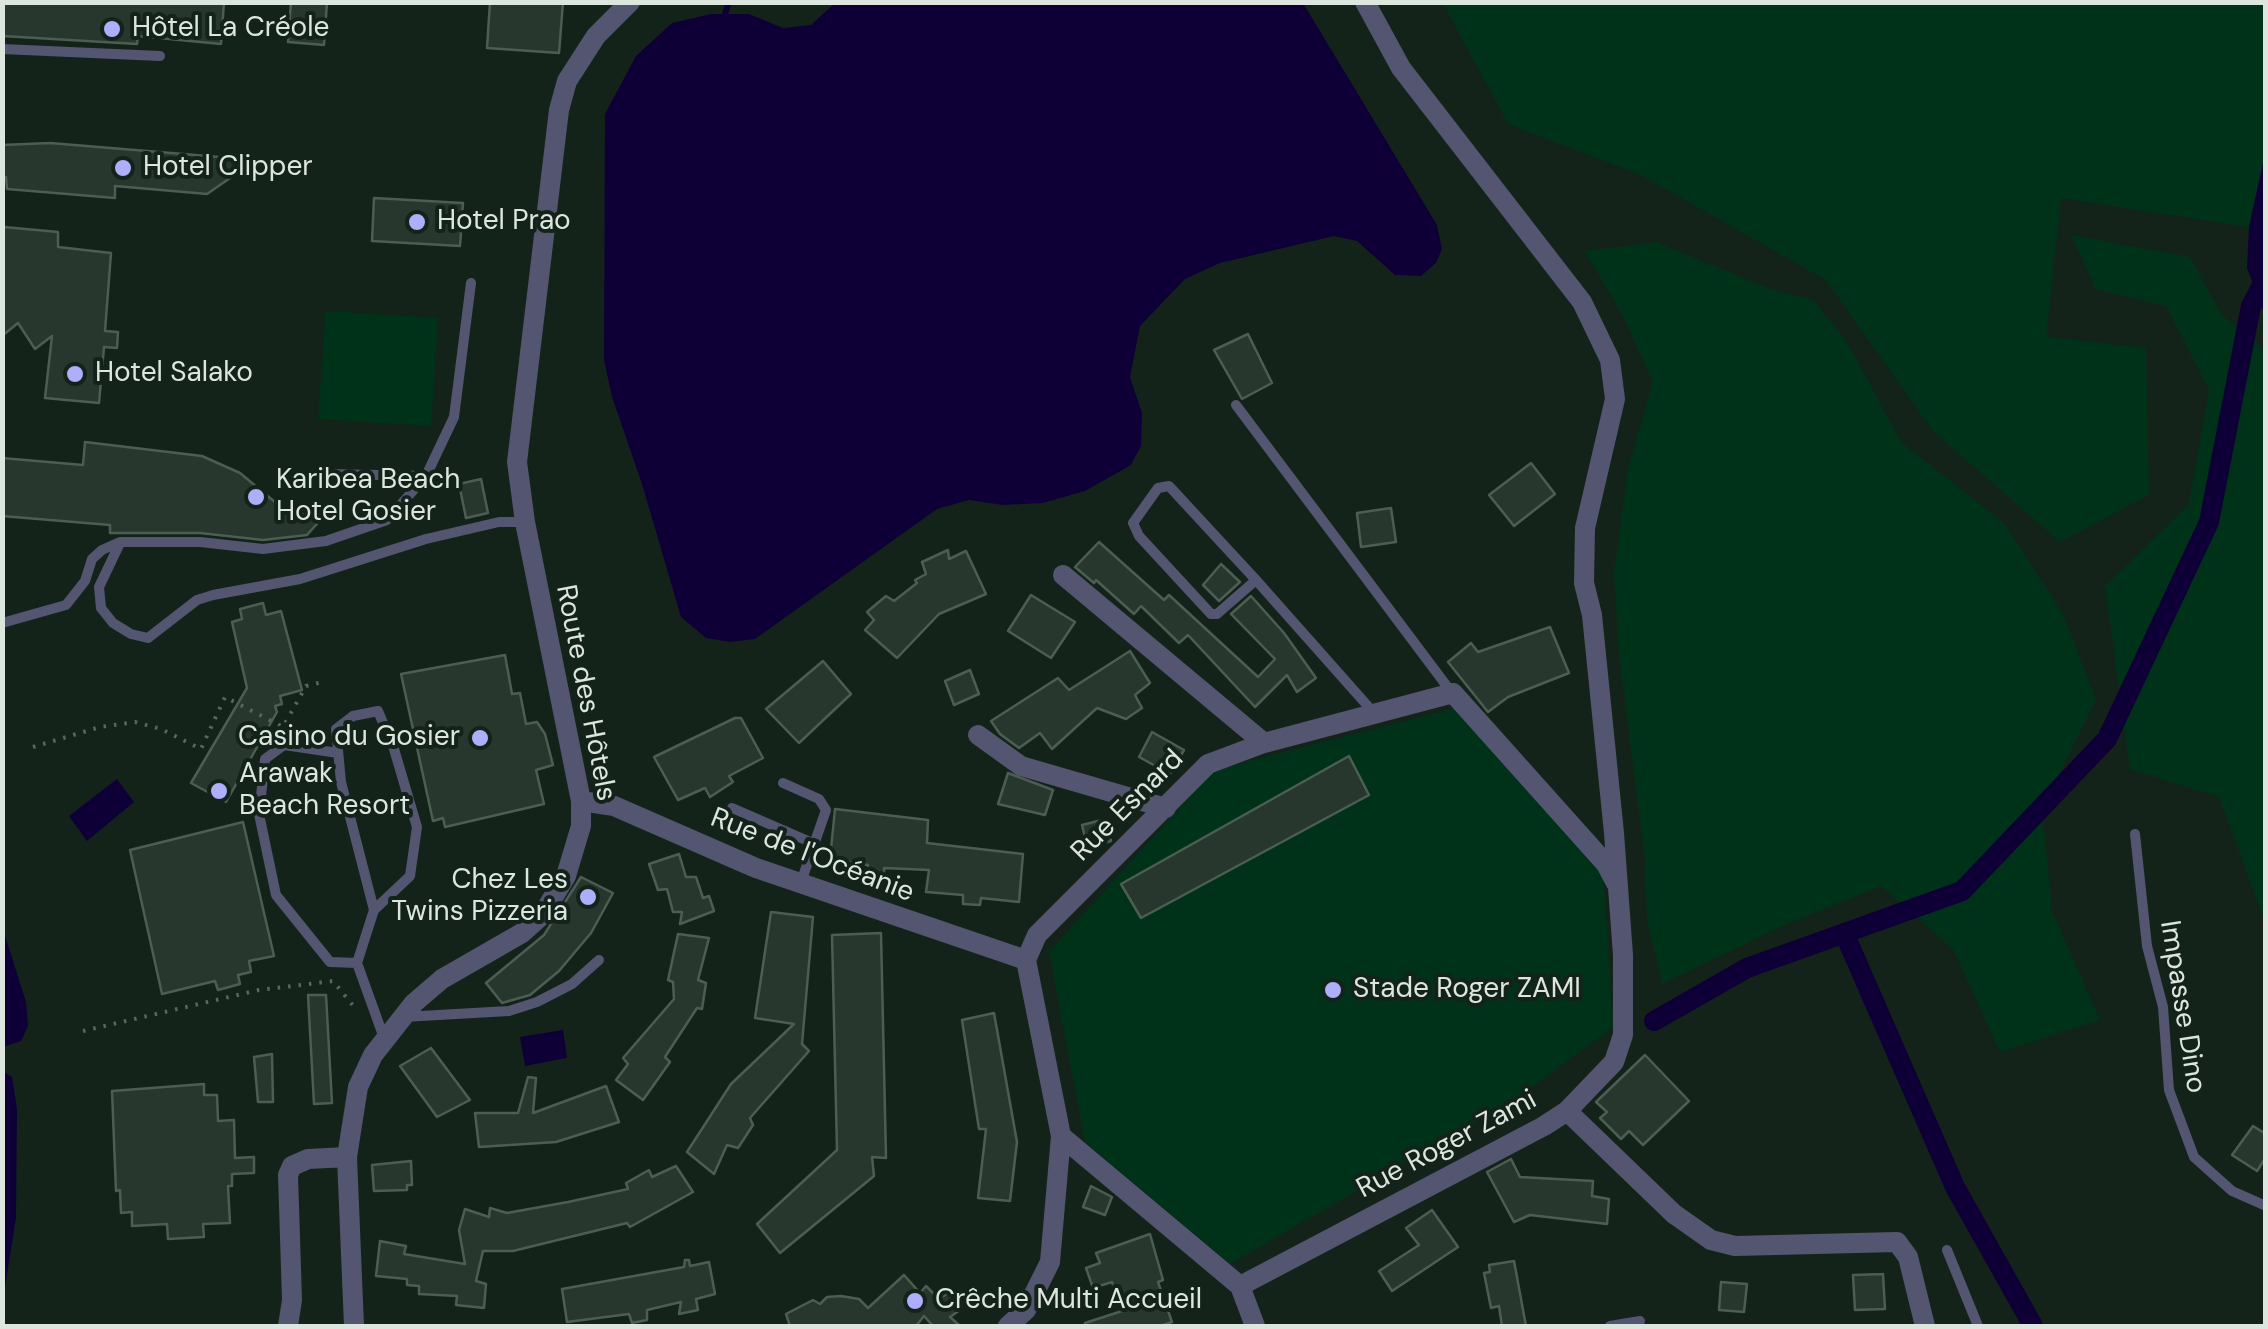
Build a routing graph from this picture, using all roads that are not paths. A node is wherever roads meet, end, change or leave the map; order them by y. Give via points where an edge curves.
1 (630, 2) edge
2 (1365, 2) edge
3 (2, 48) edge
4 (160, 56) dead end
5 (470, 283) dead end
6 (1236, 405) dead end
7 (329, 474) dead end
8 (426, 476) junction
9 (525, 522) junction
10 (120, 542) junction
11 (1062, 575) dead end
12 (1256, 580) junction
13 (2, 623) edge
14 (1453, 693) junction
15 (1374, 713) junction
16 (978, 735) dead end
17 (1264, 744) junction
18 (338, 753) junction
19 (783, 783) dead end
20 (581, 802) junction
21 (732, 808) dead end
22 (1166, 808) junction
23 (2134, 834) dead end
24 (815, 844) junction
25 (801, 882) junction
26 (1618, 887) junction
27 (374, 910) junction
28 (599, 960) dead end
29 (1026, 960) junction
30 (357, 963) junction
31 (402, 1017) junction
32 (384, 1039) junction
33 (1567, 1111) junction
34 (1061, 1136) junction
35 (347, 1157) junction
36 (2266, 1206) edge
37 (1947, 1250) dead end
38 (1240, 1286) junction
39 (1640, 1321) dead end
40 (288, 1326) edge
41 (354, 1326) edge
42 (1008, 1326) edge
43 (1255, 1326) edge
44 (1610, 1326) edge
45 (1925, 1326) edge
46 (1978, 1326) edge

1 - 9 street, Route des Hôtels via 596,36 567,81 556,124 516,462
2 - 26 street via 1401,68 1582,302 1610,360 1615,399 1586,528 1584,583
3 - 4 lane
5 - 8 lane via 454,417
6 - 14 lane
7 - 8 lane
8 - 10 lane via 387,520 326,541 263,550
9 - 10 lane via 426,539 300,579 197,600 148,638 113,623 101,608 99,587
9 - 20 street, Route des Hôtels
10 - 13 lane via 92,559 66,605
11 - 17 street
12 - 12 lane via 1165,484 1133,523 1211,614
12 - 15 lane
14 - 15 street, Rue Esnard
14 - 26 street via 1606,864
15 - 17 street, Rue Esnard
16 - 22 street via 1022,766
17 - 22 street, Rue Esnard via 1208,764
18 - 27 lane
18 - 27 lane via 336,730 353,716 378,710 416,827 410,876
18 - 30 lane via 284,745 265,759 259,814 276,895 330,962
19 - 24 lane via 823,802
20 - 25 street, Rue de l'Océanie via 614,806
20 - 31 street, Route des Hôtels via 570,863 542,914 522,934 442,979
21 - 24 lane
22 - 29 street, Rue Esnard via 1037,935
23 - 36 lane, Impasse Dino via 2147,946 2163,1008 2169,1090 2194,1156 2232,1191
24 - 25 lane
25 - 29 street, Rue de l'Océanie
26 - 33 street via 1623,1035 1614,1062
27 - 30 lane
28 - 31 lane via 572,984 523,1007
29 - 34 street
30 - 32 lane
31 - 32 street, Route des Hôtels
32 - 35 street, Route des Hôtels via 358,1086
33 - 38 street, Rue Roger Zami
33 - 45 street, Rue Roger Zami via 1674,1214 1711,1240 1735,1246 1897,1242 1908,1258
34 - 38 street
34 - 42 street via 1050,1262 1026,1310
35 - 40 street via 308,1160 288,1175
35 - 41 street, Route des Hôtels
37 - 46 lane
38 - 43 street
39 - 44 lane

